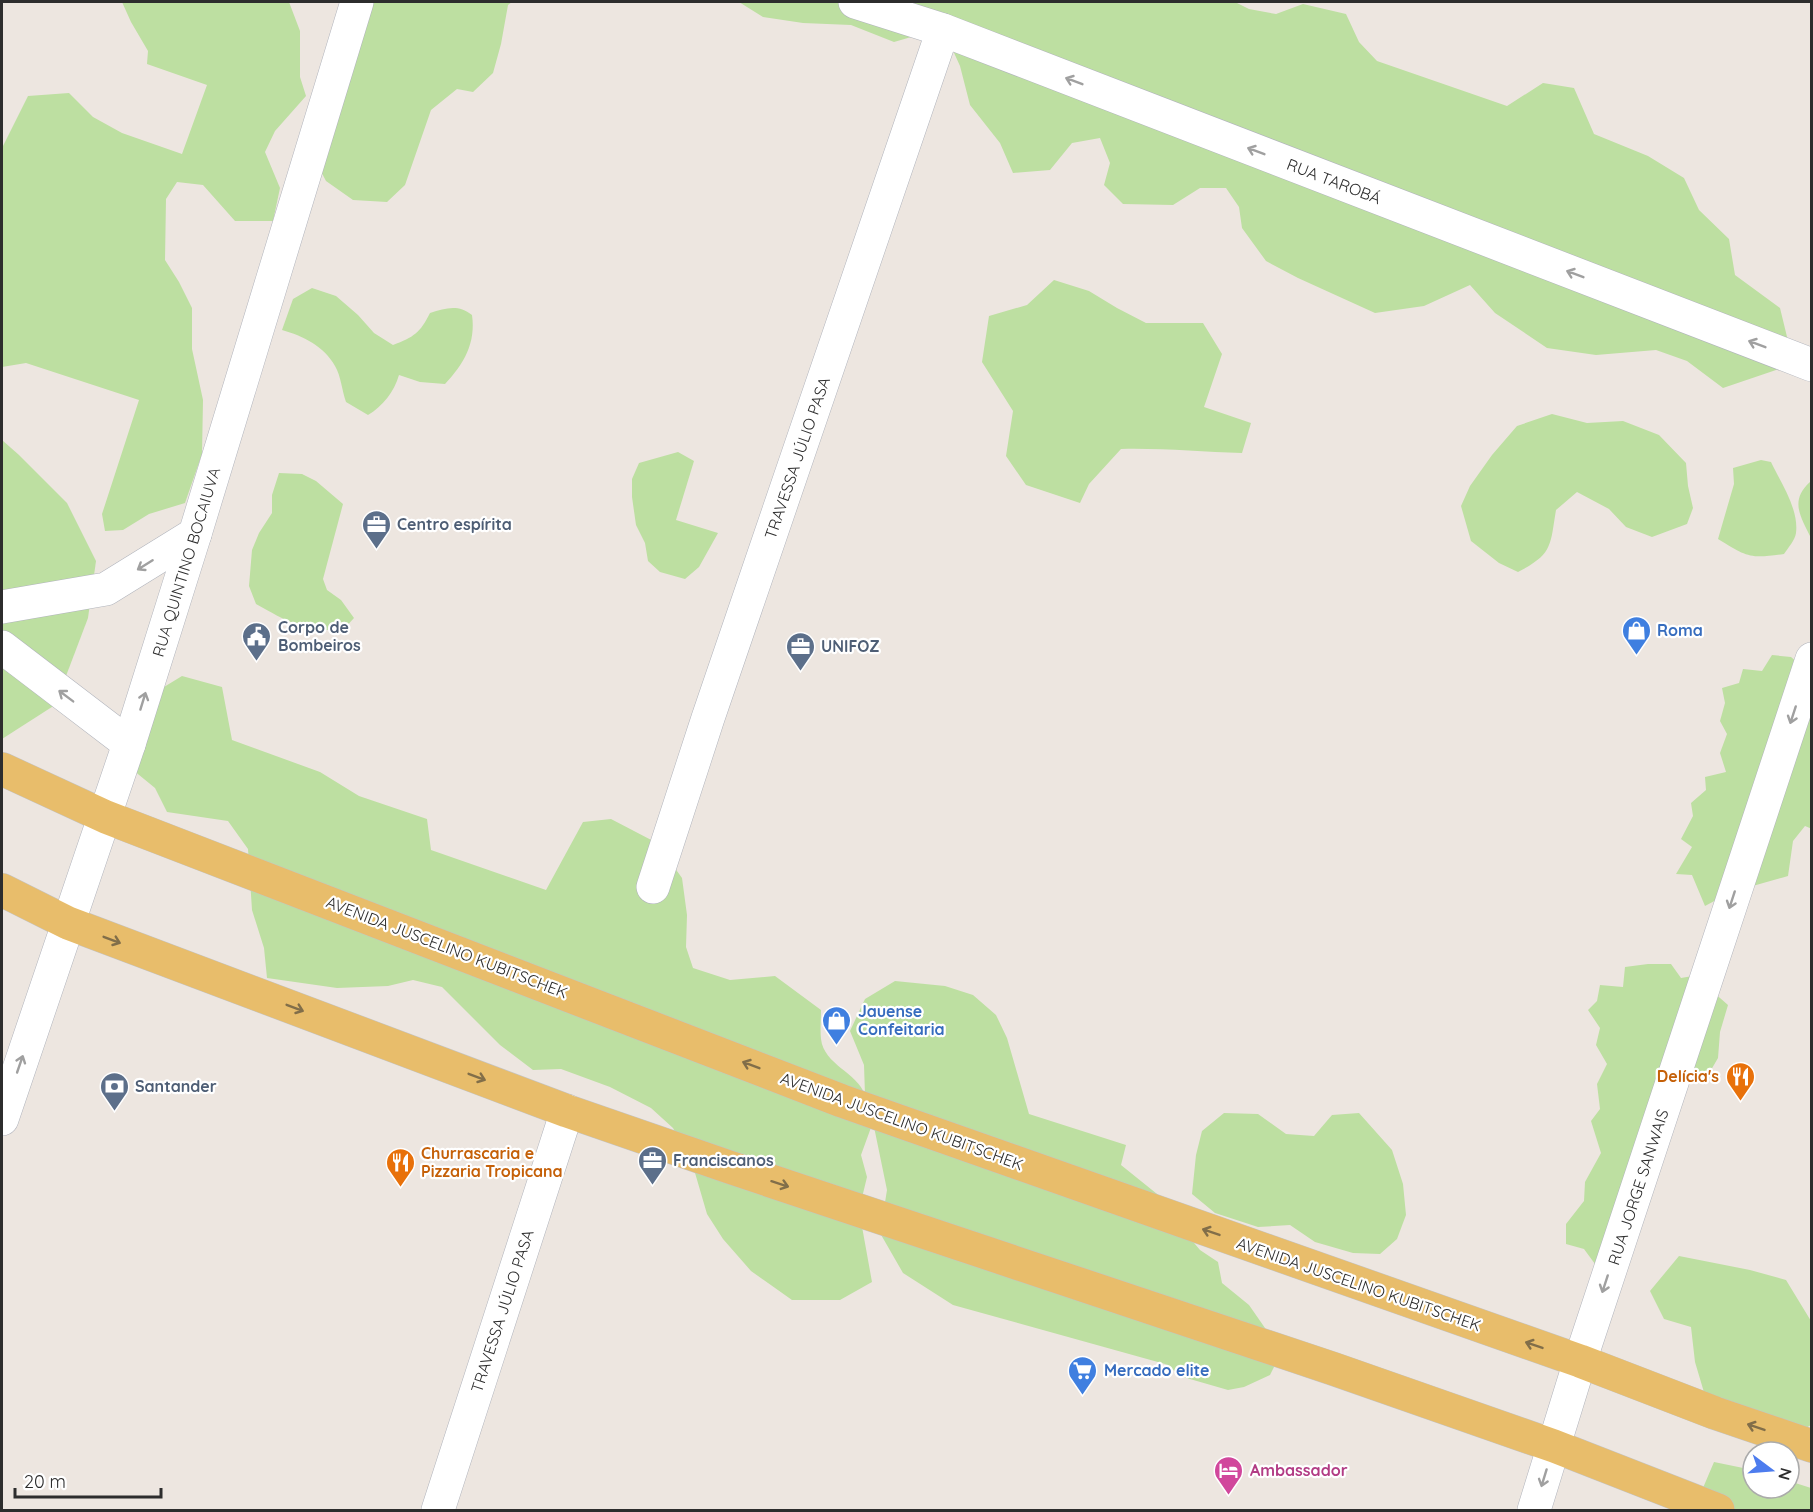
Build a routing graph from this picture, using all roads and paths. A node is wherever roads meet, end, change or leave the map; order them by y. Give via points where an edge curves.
1 (357, 2) edge
2 (855, 2) edge
3 (943, 30) junction
4 (1812, 365) edge
5 (195, 534) junction
6 (2, 608) edge
7 (2, 647) edge
8 (1812, 659) edge
9 (129, 744) junction
10 (2, 769) edge
11 (106, 817) junction
12 (653, 887) dead end
13 (2, 890) edge
14 (68, 923) junction
15 (567, 1111) junction
16 (2, 1119) edge
17 (1580, 1361) junction
18 (1554, 1446) junction
19 (1812, 1446) edge
20 (438, 1510) edge
21 (1534, 1510) edge
22 (1718, 1510) edge

1 - 5 street, RUA QUINTINO BOCAIUVA
2 - 3 street, RUA TAROBÁ
4 -> 3 street, RUA TAROBÁ
3 - 12 street, TRAVESSA JÚLIO PASA
5 -> 6 street via 106,589
9 -> 5 street, RUA QUINTINO BOCAIUVA
9 -> 7 street
8 -> 17 street, RUA JORGE SANWAIS
9 - 11 street, RUA QUINTINO BOCAIUVA
10 - 11 main road, AVENIDA JUSCELINO KUBITSCHEK
11 - 14 street, RUA QUINTINO BOCAIUVA
17 -> 11 main road, AVENIDA JUSCELINO KUBITSCHEK via 842,1101
13 - 14 main road
14 -> 15 main road
16 -> 14 street, RUA QUINTINO BOCAIUVA
15 -> 18 main road
15 - 20 street, TRAVESSA JÚLIO PASA
17 - 18 street, RUA JORGE SANWAIS
19 -> 17 main road, AVENIDA JUSCELINO KUBITSCHEK
18 -> 21 street, RUA JORGE SANWAIS
18 - 22 main road

